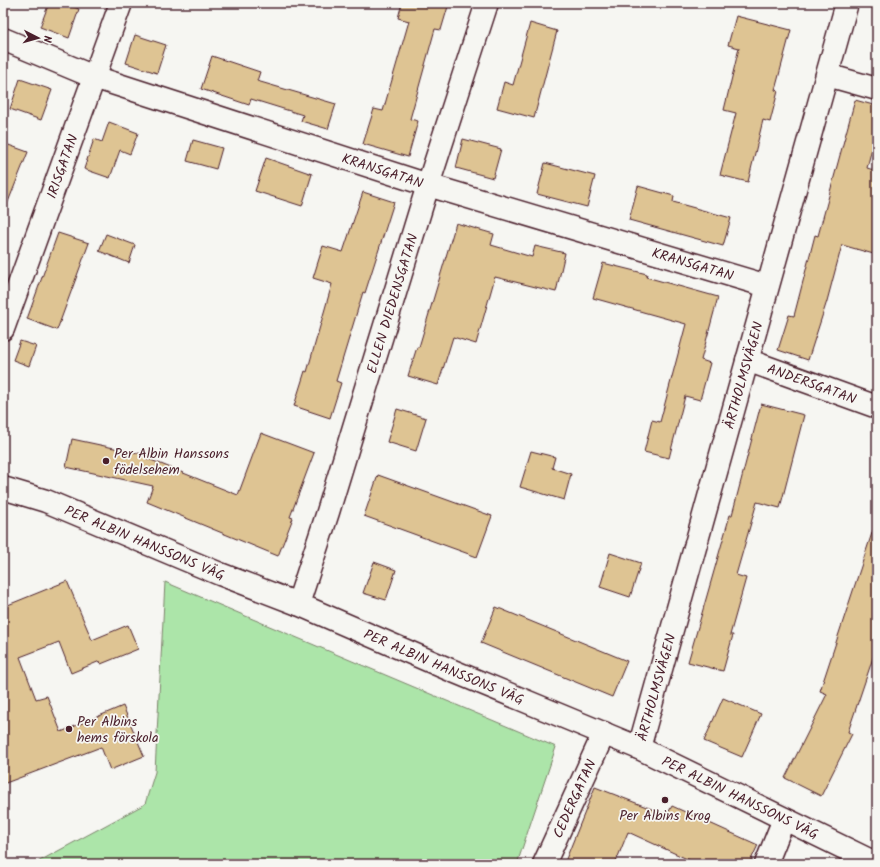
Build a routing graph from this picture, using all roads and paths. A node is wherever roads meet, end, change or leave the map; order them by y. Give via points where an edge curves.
1 (121, 3) edge
2 (486, 3) edge
3 (847, 3) edge
4 (3, 40) edge
5 (827, 75) junction
6 (94, 77) junction
7 (877, 89) edge
8 (428, 185) junction
9 (767, 286) junction
10 (3, 329) edge
11 (747, 360) junction
12 (877, 407) edge
13 (3, 488) edge
14 (298, 604) junction
15 (604, 733) junction
16 (639, 748) junction
17 (784, 819) junction
18 (544, 864) edge
19 (766, 864) edge
20 (877, 864) edge

1 - 6 street, IRISGATAN
2 - 8 street, ELLEN DIEDENSGATAN
3 - 5 street, ÄRTHOLMSVÄGEN
4 - 6 street, KRANSGATAN
5 - 7 street
5 - 9 street, ÄRTHOLMSVÄGEN
6 - 8 street, KRANSGATAN
6 - 10 street, IRISGATAN
8 - 9 street, KRANSGATAN
8 - 14 street, ELLEN DIEDENSGATAN
9 - 11 street, ÄRTHOLMSVÄGEN
11 - 12 street, ANDERSGATAN
11 - 16 street, ÄRTHOLMSVÄGEN
13 - 14 street, PER ALBIN HANSSONS VÄG via 46,502
14 - 15 street, PER ALBIN HANSSONS VÄG
15 - 16 street, PER ALBIN HANSSONS VÄG
15 - 18 street, CEDERGATAN
16 - 17 street, PER ALBIN HANSSONS VÄG
17 - 19 street
17 - 20 street, PER ALBIN HANSSONS VÄG

